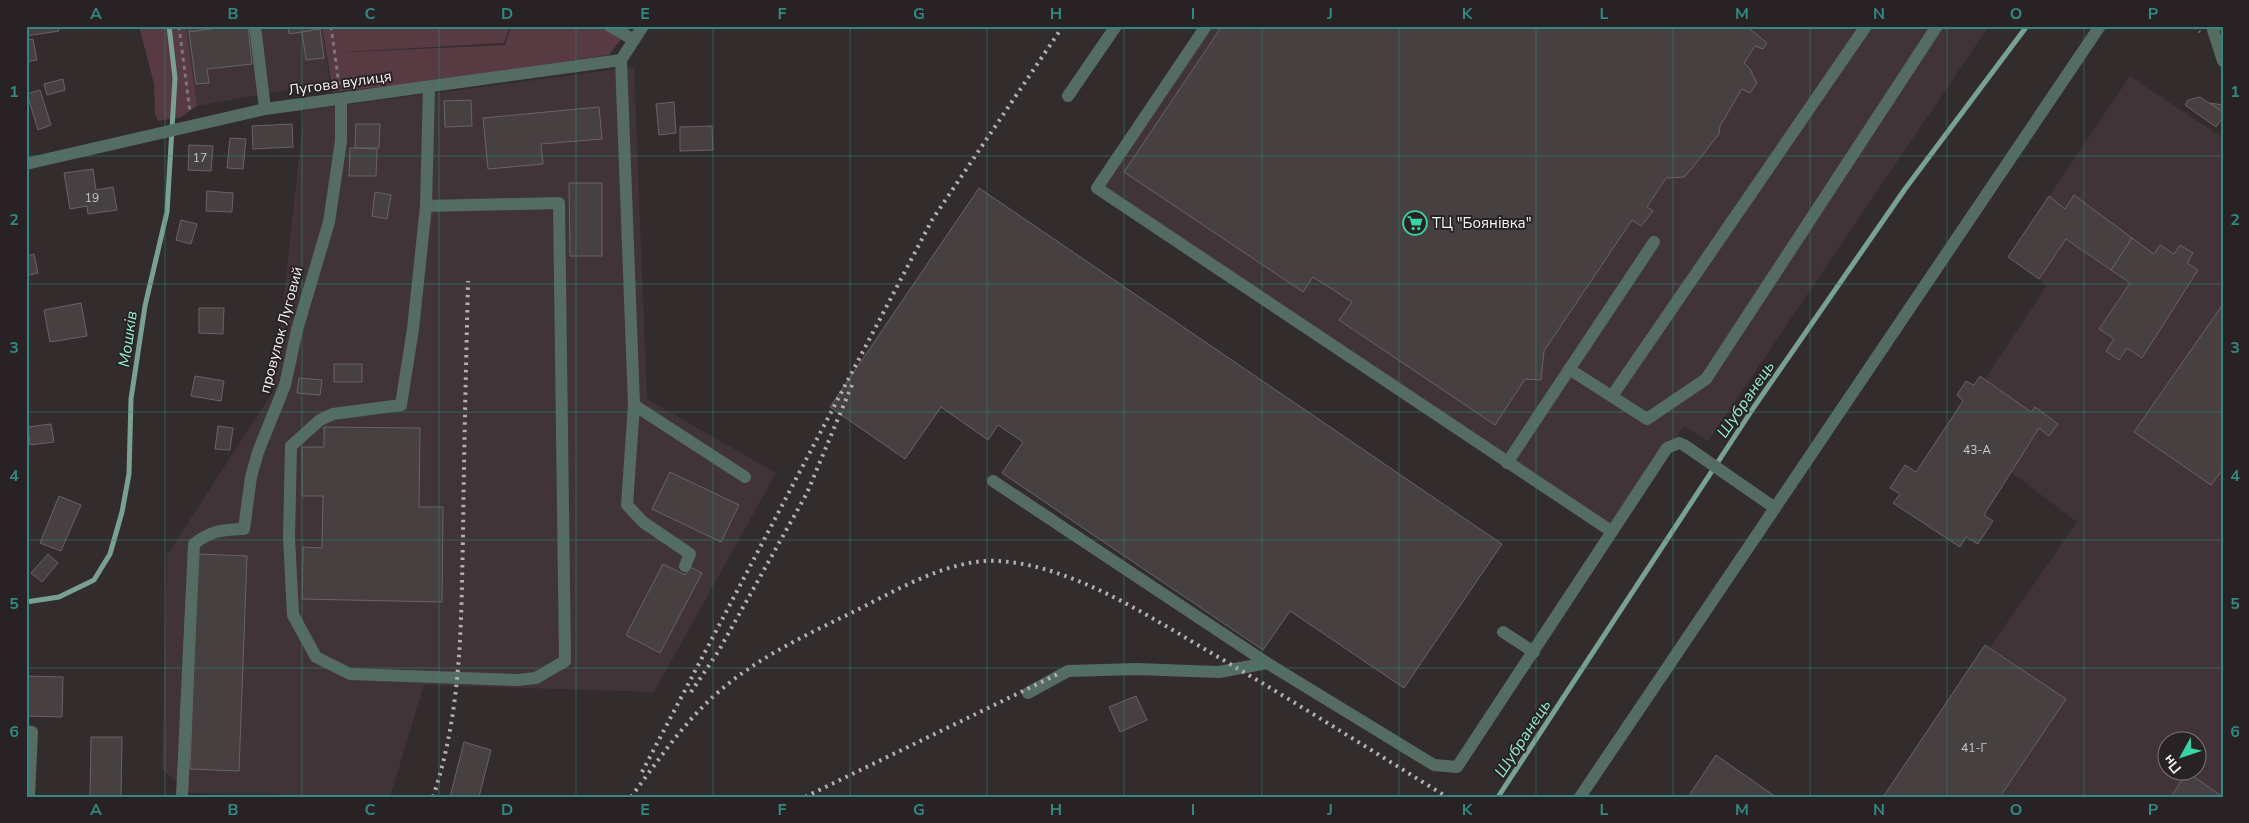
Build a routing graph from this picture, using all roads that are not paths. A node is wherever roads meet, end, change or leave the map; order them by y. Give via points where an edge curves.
1 (255, 26) edge
2 (610, 26) edge
3 (643, 26) edge
4 (1116, 26) edge
5 (1206, 26) edge
6 (1866, 26) edge
7 (2100, 26) edge
8 (2216, 26) edge
9 (1933, 28) edge
10 (634, 40) junction
11 (621, 60) junction
12 (2223, 61) edge
13 (429, 87) junction
14 (1068, 96) dead end
15 (340, 99) junction
16 (265, 109) junction
17 (26, 164) edge
18 (426, 206) junction
19 (1654, 242) dead end
20 (1570, 369) junction
21 (1612, 396) junction
22 (634, 405) junction
23 (1507, 463) junction
24 (745, 477) dead end
25 (993, 481) dead end
26 (1775, 508) junction
27 (1611, 531) junction
28 (685, 566) dead end
29 (1503, 632) dead end
30 (1534, 652) junction
31 (1268, 663) junction
32 (1028, 693) dead end
33 (26, 731) edge
34 (29, 797) edge
35 (182, 797) edge
36 (1580, 797) edge

1 - 16 street
2 - 10 street
3 - 10 street
4 - 14 street
5 - 23 street via 1098,188
6 - 21 street
7 - 26 street
8 - 12 street via 2213,30
9 - 21 street via 1706,379 1647,419
10 - 11 street
11 - 13 street, Лугова вулиця
11 - 22 street
13 - 15 street, Лугова вулиця
13 - 18 street
15 - 16 street, Лугова вулиця
15 - 35 street, провулок Луговий via 341,141 329,222 297,330 286,385 251,477 244,529 207,534 194,544
16 - 17 street, Лугова вулиця
18 - 18 street via 559,203 565,661 536,678 350,674 316,657 293,615 289,537 291,446 320,420 333,414 401,405
19 - 20 street
20 - 21 street
20 - 23 street
22 - 24 street
22 - 28 street via 627,505 643,522 690,554
23 - 27 street
25 - 31 street
26 - 27 street via 1679,443 1667,448
26 - 36 street
27 - 30 street
29 - 30 street
30 - 31 street via 1457,767 1434,765
31 - 32 street via 1219,672 1068,671
33 - 34 street via 32,732

